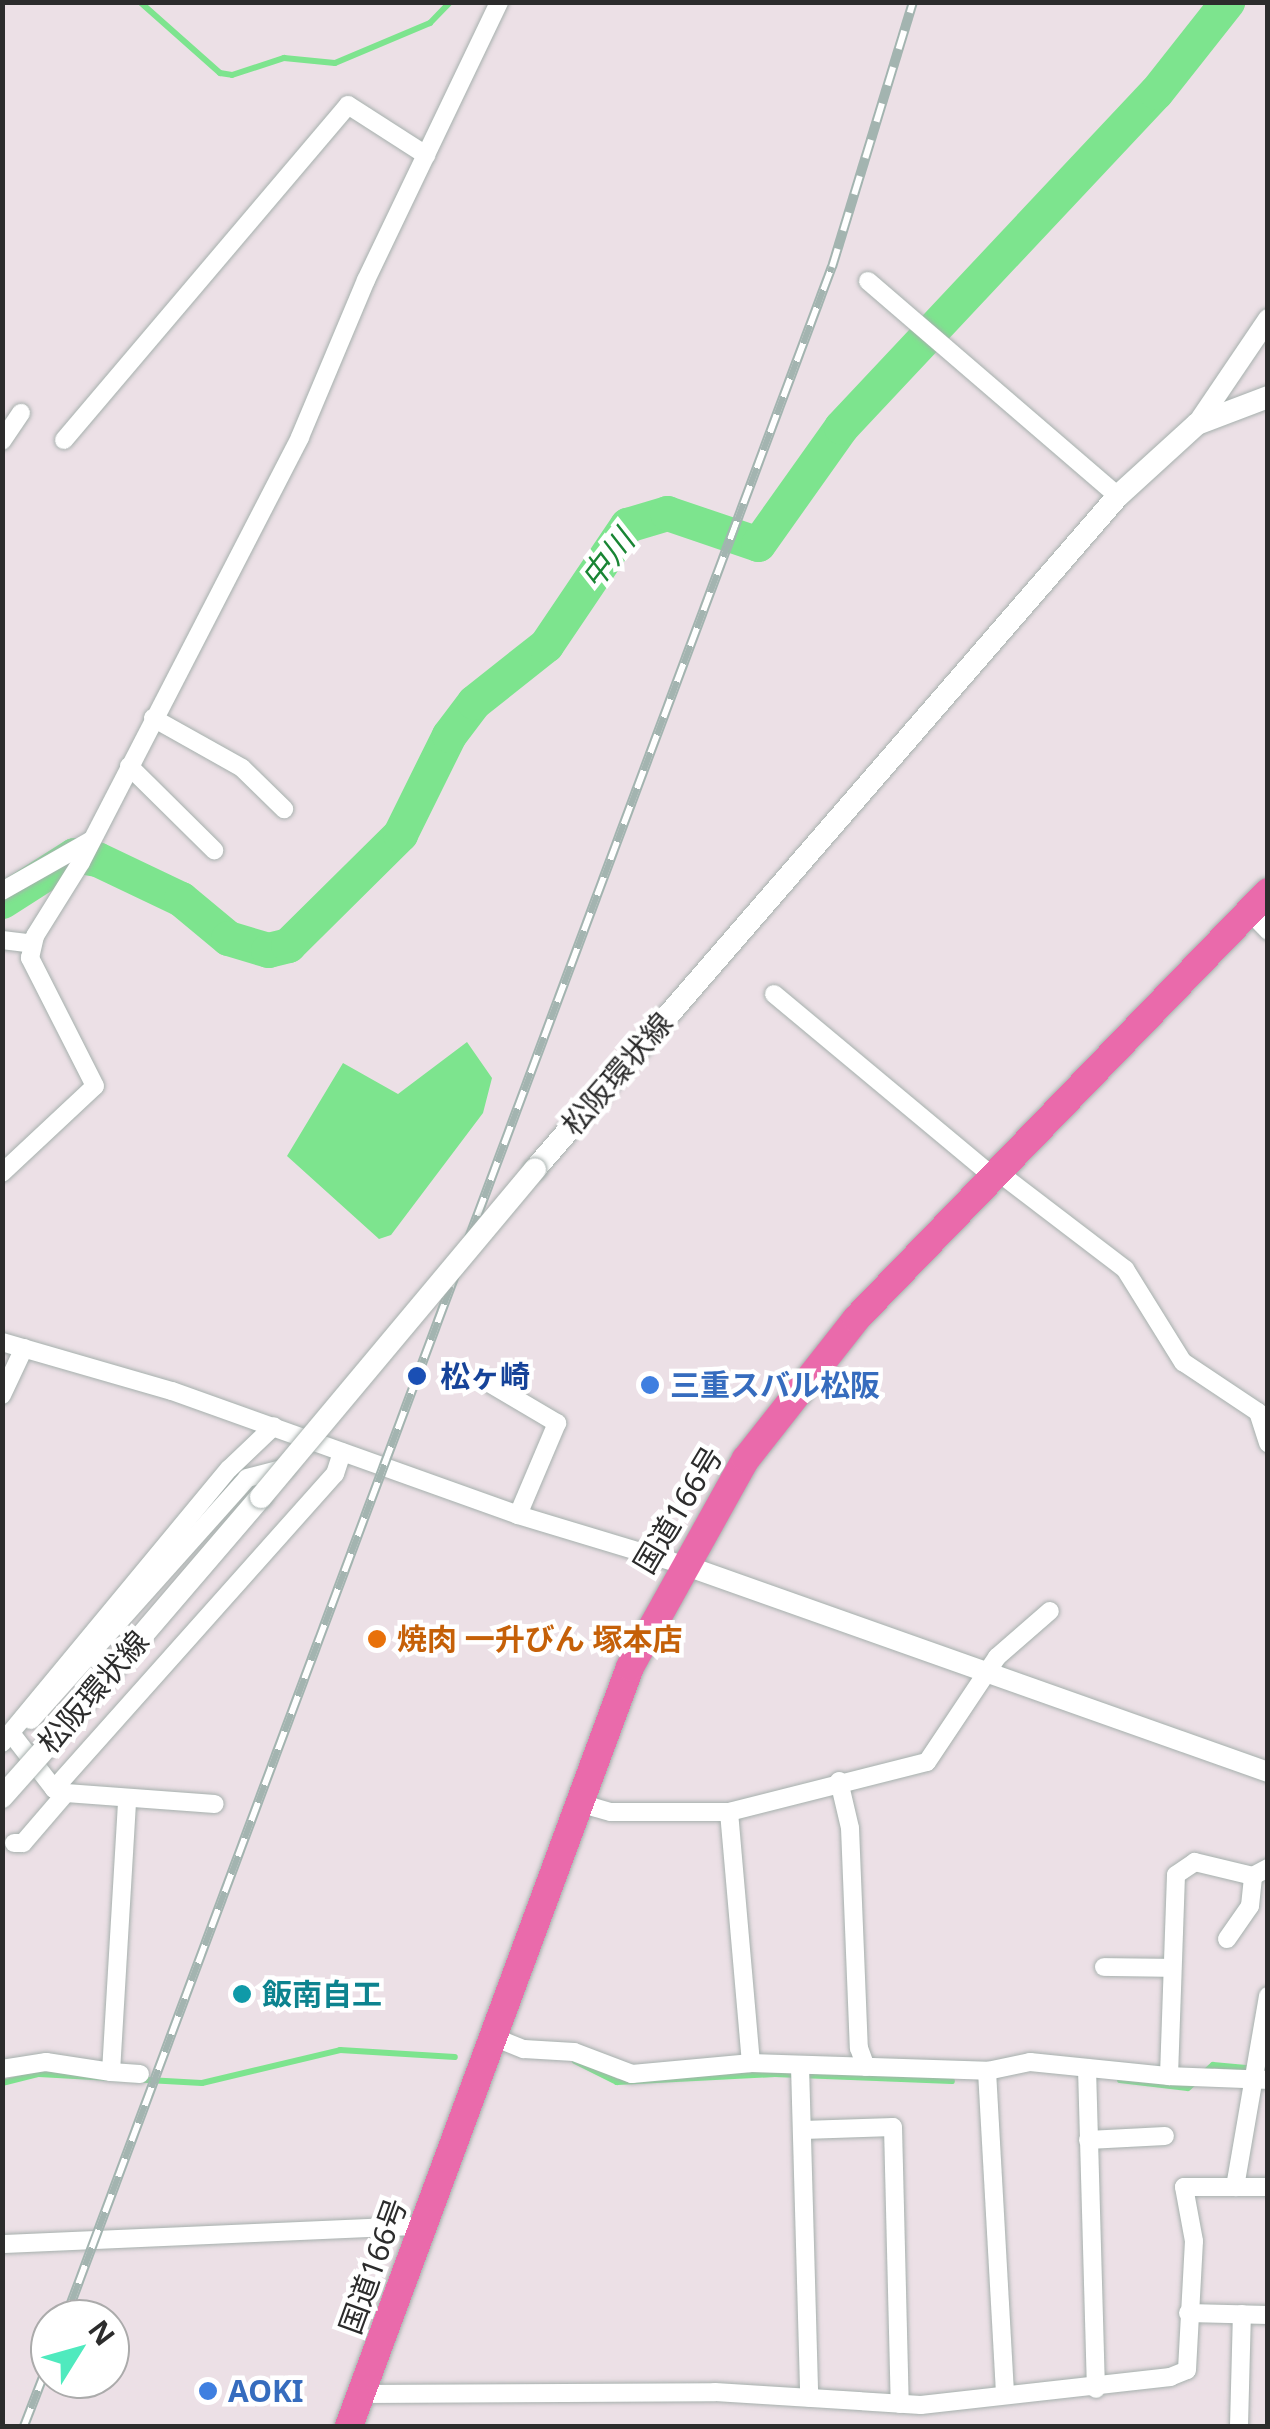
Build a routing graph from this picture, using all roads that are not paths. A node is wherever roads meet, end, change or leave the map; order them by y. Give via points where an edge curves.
1 (499, 2) edge
2 (426, 155) junction
3 (868, 281) dead end
4 (1268, 318) edge
5 (1268, 397) edge
6 (20, 413) dead end
7 (1197, 424) junction
8 (64, 440) dead end
9 (2, 441) edge
10 (1118, 496) junction
11 (153, 718) junction
12 (129, 766) junction
13 (284, 810) dead end
14 (86, 850) junction
15 (214, 850) dead end
16 (2, 891) edge
17 (1261, 912) edge
18 (2, 940) edge
19 (33, 944) junction
20 (774, 994) dead end
21 (2, 1173) edge
22 (996, 1175) junction
23 (2, 1342) edge
24 (24, 1348) junction
25 (484, 1380) dead end
26 (2, 1395) edge
27 (274, 1426) junction
28 (1262, 1428) edge
29 (342, 1452) junction
30 (286, 1468) junction
31 (518, 1515) junction
32 (684, 1565) junction
33 (1050, 1611) dead end
34 (986, 1675) junction
35 (6, 1743) edge
36 (1268, 1772) edge
37 (839, 1781) junction
38 (60, 1791) junction
39 (2, 1797) edge
40 (128, 1800) junction
41 (578, 1803) junction
42 (215, 1804) dead end
43 (728, 1812) junction
44 (14, 1844) dead end
45 (1260, 1872) edge
46 (1226, 1939) dead end
47 (1104, 1967) dead end
48 (1172, 1968) junction
49 (1268, 1996) edge
50 (491, 2036) junction
51 (751, 2063) junction
52 (866, 2067) junction
53 (1087, 2068) junction
54 (2, 2069) edge
55 (987, 2071) junction
56 (111, 2072) junction
57 (1257, 2073) edge
58 (140, 2074) dead end
59 (800, 2074) junction
60 (1169, 2076) junction
61 (803, 2130) junction
62 (1165, 2136) dead end
63 (1088, 2140) junction
64 (1235, 2188) junction
65 (1268, 2188) edge
66 (422, 2226) junction
67 (2, 2244) edge
68 (1188, 2313) junction
69 (1242, 2314) junction
70 (1268, 2315) edge
71 (1096, 2389) junction
72 (1004, 2392) junction
73 (361, 2394) junction
74 (809, 2398) junction
75 (900, 2404) junction
76 (349, 2426) edge
77 (1239, 2426) edge

1 - 2 street
2 - 8 street via 348,105
2 - 11 street via 300,437
3 - 10 street
4 - 7 street
5 - 7 main road, 松阪環状線
6 - 9 street
7 - 10 main road, 松阪環状線
10 - 30 main road, 松阪環状線, bridge via 535,1169
11 - 12 street
11 - 13 street via 242,768
12 - 14 street
12 - 15 street
14 - 16 street
14 - 19 street
17 - 22 highway, 国道166号
18 - 19 street
19 - 21 street via 30,958 95,1086
20 - 22 street
22 - 28 street via 1124,1269 1183,1362
22 - 32 highway, 国道166号 via 856,1319 746,1459
23 - 24 street
24 - 26 street
24 - 27 street
25 - 31 street via 557,1424 550,1454
27 - 29 street
27 - 35 street via 229,1468
29 - 31 street
29 - 38 street via 334,1474
30 - 35 street via 248,1478
30 - 39 main road, 松阪環状線, bridge
31 - 32 street
32 - 34 street
32 - 41 highway, 国道166号 via 630,1667
33 - 34 street via 1024,1628
34 - 36 street
34 - 37 street via 927,1762
35 - 38 street
37 - 43 street
37 - 52 street via 850,1828 859,2048
38 - 40 street
38 - 44 street via 23,1843
40 - 42 street
40 - 56 street
41 - 43 street via 611,1812
41 - 50 highway, 国道166号
43 - 51 street
45 - 46 street via 1250,1906
45 - 48 street via 1196,1862 1176,1875
47 - 48 street
48 - 60 street
49 - 57 street
50 - 51 street via 524,2049 574,2052 632,2074
50 - 66 highway, 国道166号
51 - 59 street
52 - 55 street
52 - 59 street
53 - 55 street via 1030,2062
53 - 60 street
53 - 63 street
54 - 56 street via 46,2062
55 - 72 street
56 - 58 street
57 - 60 street
57 - 64 street
59 - 61 street
61 - 74 street
61 - 75 street via 893,2127
62 - 63 street
63 - 71 street
64 - 65 street
64 - 68 street via 1184,2187 1194,2241
66 - 67 street
66 - 73 highway, 国道166号
68 - 69 street
68 - 71 street via 1187,2370
69 - 70 street
69 - 77 street
71 - 72 street
72 - 75 street
73 - 74 street via 715,2392
73 - 76 highway, 国道166号
74 - 75 street

